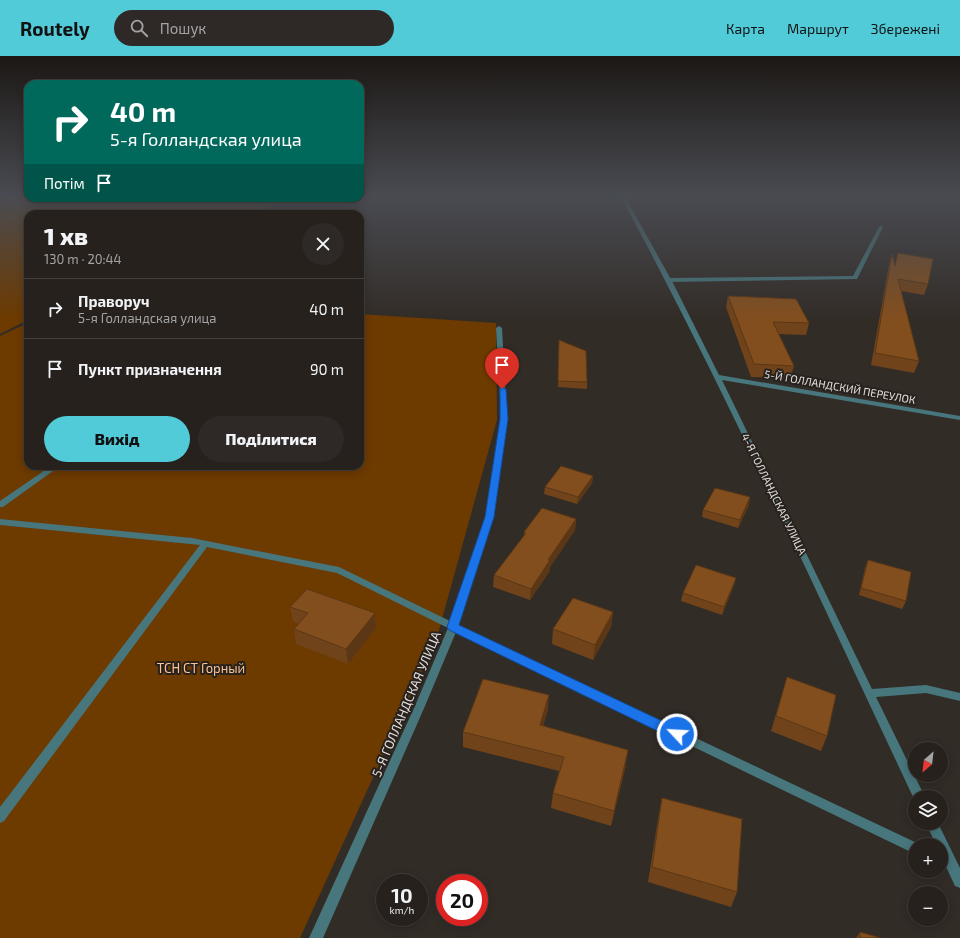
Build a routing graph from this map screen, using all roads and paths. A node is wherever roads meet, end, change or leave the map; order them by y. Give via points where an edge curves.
1 (644, 236) edge
2 (876, 236) edge
3 (668, 280) junction
4 (499, 328) dead end
5 (717, 377) junction
6 (960, 418) edge
7 (50, 470) edge
8 (0, 505) edge
9 (0, 522) edge
10 (205, 544) junction
11 (453, 627) junction
12 (870, 693) junction
13 (960, 697) edge
14 (916, 790) edge
15 (0, 817) edge
16 (935, 830) edge
17 (908, 845) edge
18 (951, 865) edge
19 (960, 882) edge
20 (316, 938) edge

1 - 3 street, 4-Я ГОЛЛАНДСКАЯ УЛИЦА
2 - 3 street via 855,278
3 - 5 street, 4-Я ГОЛЛАНДСКАЯ УЛИЦА
4 - 11 street, 5-Я ГОЛЛАНДСКАЯ УЛИЦА via 503,427 489,517
5 - 6 street, 5-Й ГОЛЛАНДСКИЙ ПЕРЕУЛОК
5 - 12 street, 4-Я ГОЛЛАНДСКАЯ УЛИЦА
7 - 8 street
9 - 10 street
10 - 11 street via 339,570
10 - 15 street
11 - 17 street
11 - 20 street, 5-Я ГОЛЛАНДСКАЯ УЛИЦА
12 - 13 street via 926,689
12 - 14 street, 4-Я ГОЛЛАНДСКАЯ УЛИЦА
16 - 18 street
18 - 19 street

